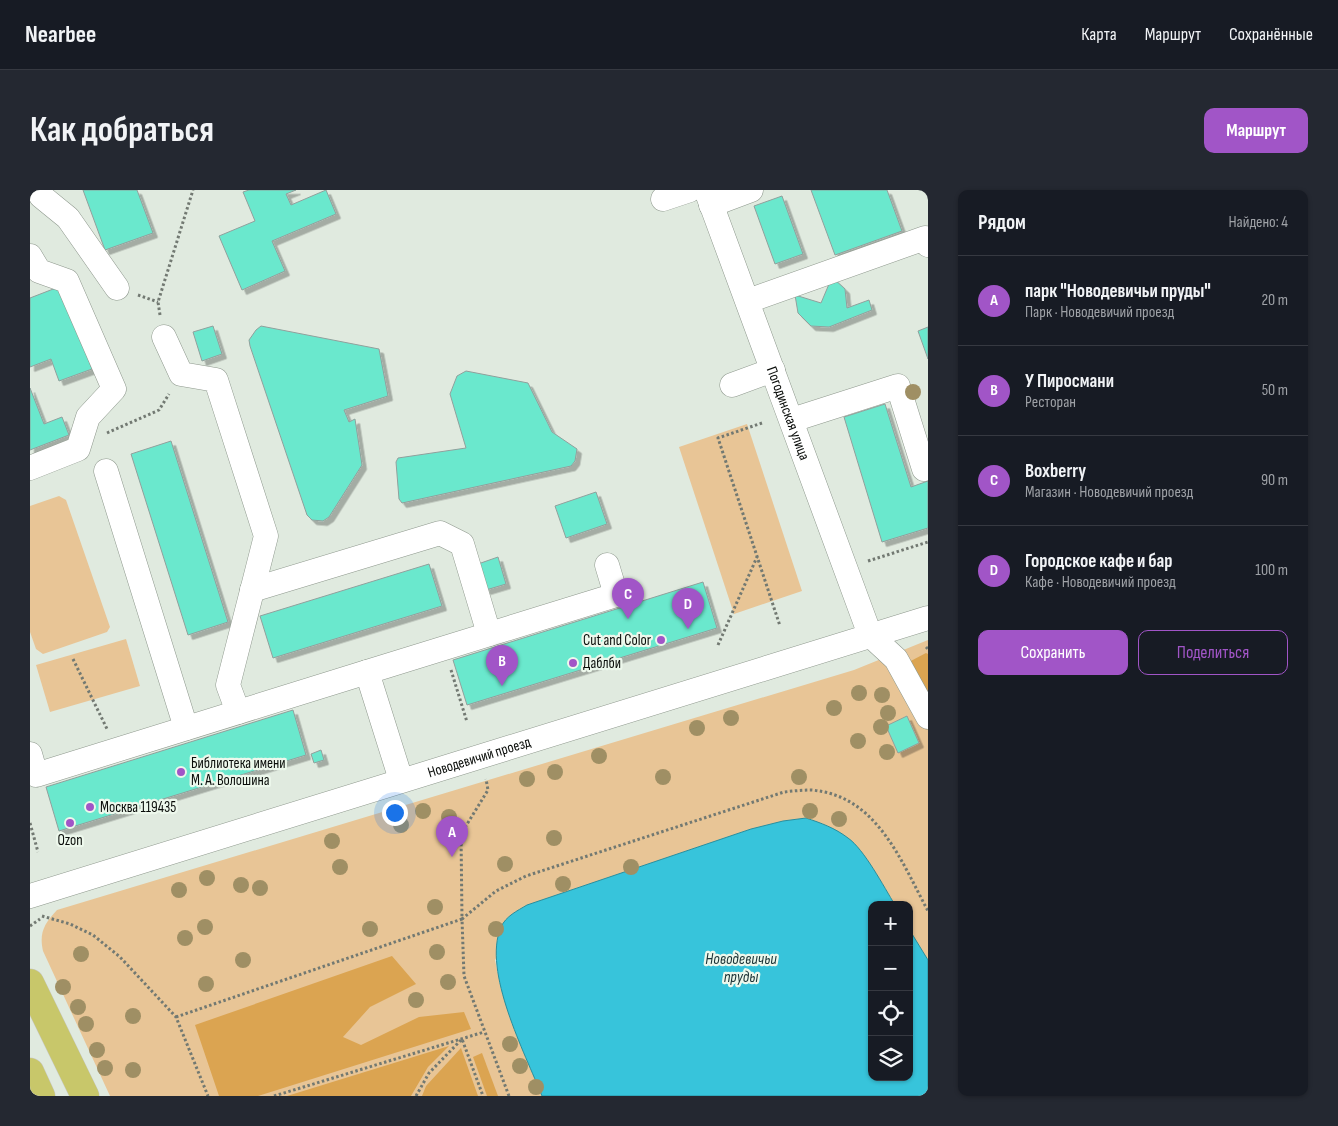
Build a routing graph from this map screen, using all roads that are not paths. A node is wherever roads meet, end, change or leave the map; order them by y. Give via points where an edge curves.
1 (39, 190) edge
2 (690, 190) edge
3 (751, 190) edge
4 (708, 198) edge
5 (663, 199) dead end
6 (928, 245) edge
7 (30, 256) edge
8 (117, 288) dead end
9 (748, 301) junction
10 (164, 338) dead end
11 (773, 370) junction
12 (732, 385) dead end
13 (792, 420) junction
14 (30, 468) edge
15 (928, 468) edge
16 (106, 471) road end
17 (607, 566) dead end
18 (252, 590) junction
19 (928, 618) edge
20 (489, 634) junction
21 (870, 635) junction
22 (367, 672) junction
23 (238, 712) junction
24 (928, 717) edge
25 (186, 728) junction
26 (30, 754) edge
27 (401, 780) junction
28 (30, 896) edge
29 (30, 982) edge
30 (30, 1072) edge
31 (41, 1096) edge
32 (85, 1096) edge

1 - 8 street via 41,196 68,218
2 - 5 street
3 - 4 street
4 - 9 street, Погодинская улица
6 - 9 street via 925,238
7 - 14 street via 39,271 67,281 114,389 88,417 78,448
9 - 11 street, Погодинская улица
10 - 18 street via 181,374 216,380 266,536
11 - 12 street
11 - 13 street, Погодинская улица
13 - 15 street via 898,386 924,469
13 - 21 street, Погодинская улица
16 - 25 street
17 - 20 street via 616,594
18 - 20 street via 440,532 462,544
18 - 23 street via 228,685
19 - 21 street, Новодевичий проезд
20 - 22 street
21 - 24 street via 896,659
21 - 27 street, Новодевичий проезд
22 - 23 street
22 - 27 street
23 - 25 street
25 - 26 street via 36,775
27 - 28 street, Новодевичий проезд
29 - 32 main road
30 - 31 main road

